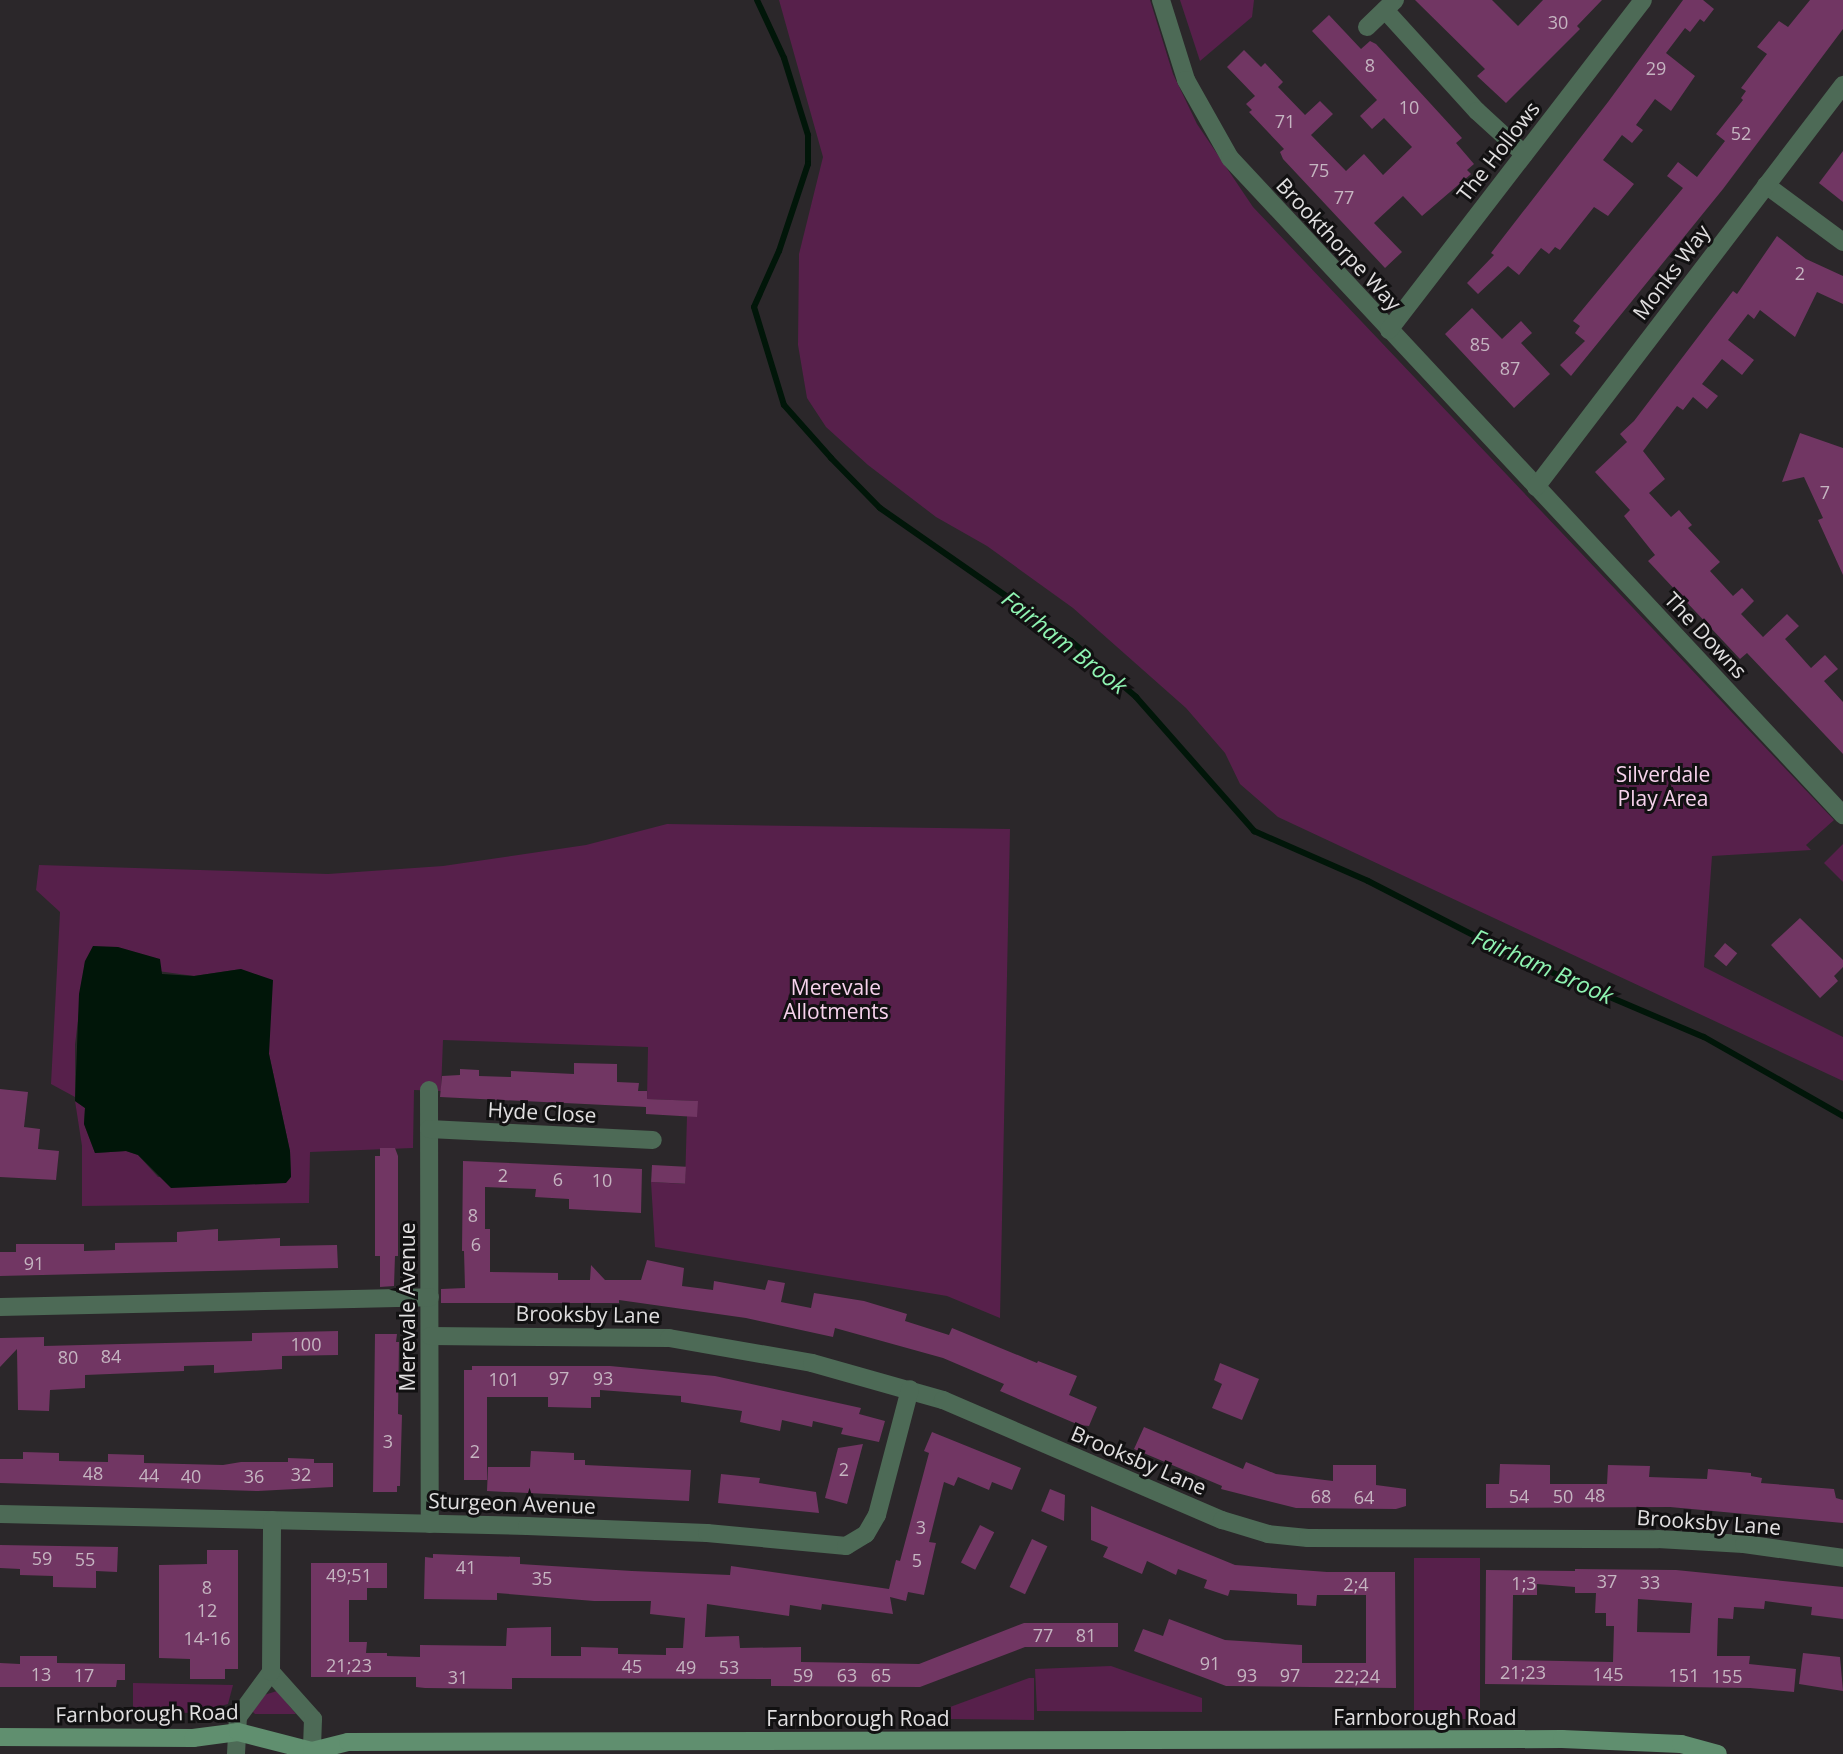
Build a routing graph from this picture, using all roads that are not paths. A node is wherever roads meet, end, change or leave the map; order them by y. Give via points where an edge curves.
1 (1161, 0) edge
2 (1643, 0) edge
3 (1390, 5) edge
4 (1367, 27) dead end
5 (1843, 85) edge
6 (1524, 155) junction
7 (1766, 186) junction
8 (1843, 242) edge
9 (1389, 330) junction
10 (1535, 487) junction
11 (1843, 815) edge
12 (429, 1090) dead end
13 (429, 1129) junction
14 (653, 1140) dead end
15 (430, 1297) junction
16 (0, 1307) edge
17 (430, 1336) junction
18 (909, 1389) junction
19 (0, 1514) edge
20 (272, 1520) junction
21 (430, 1524) junction
22 (1843, 1558) edge
23 (271, 1672) junction
24 (237, 1731) junction
25 (0, 1737) edge
26 (1421, 1747) edge
27 (312, 1753) edge
28 (236, 1754) edge
29 (1718, 1754) edge

1 - 9 street, Brookthorpe Way via 1185,80 1230,158
2 - 6 street, The Hollows
3 - 4 street
3 - 6 street via 1486,120
5 - 7 street, Monks Way
6 - 9 street, The Hollows
7 - 8 street
7 - 10 street, Monks Way
9 - 10 street, Brookthorpe Way
10 - 11 street, The Downs
12 - 13 street, Merevale Avenue
13 - 14 street, Hyde Close
13 - 15 street, Merevale Avenue
15 - 16 street
15 - 17 street, Merevale Avenue
17 - 18 street, Brooksby Lane via 669,1338 801,1360
17 - 21 street, Merevale Avenue
18 - 21 street, Sturgeon Avenue via 877,1515 866,1534 846,1546 708,1533
18 - 22 street, Brooksby Lane via 1222,1520 1268,1534 1658,1539 1744,1544
19 - 20 street, Sturgeon Avenue
20 - 21 street, Sturgeon Avenue
20 - 23 street
23 - 24 street via 238,1717
23 - 27 street via 313,1719
24 - 25 street, Farnborough Road via 193,1738
24 - 27 street, Farnborough Road
24 - 28 street
26 - 27 street, Farnborough Road via 348,1742
26 - 29 street, Farnborough Road via 1562,1740 1681,1744

